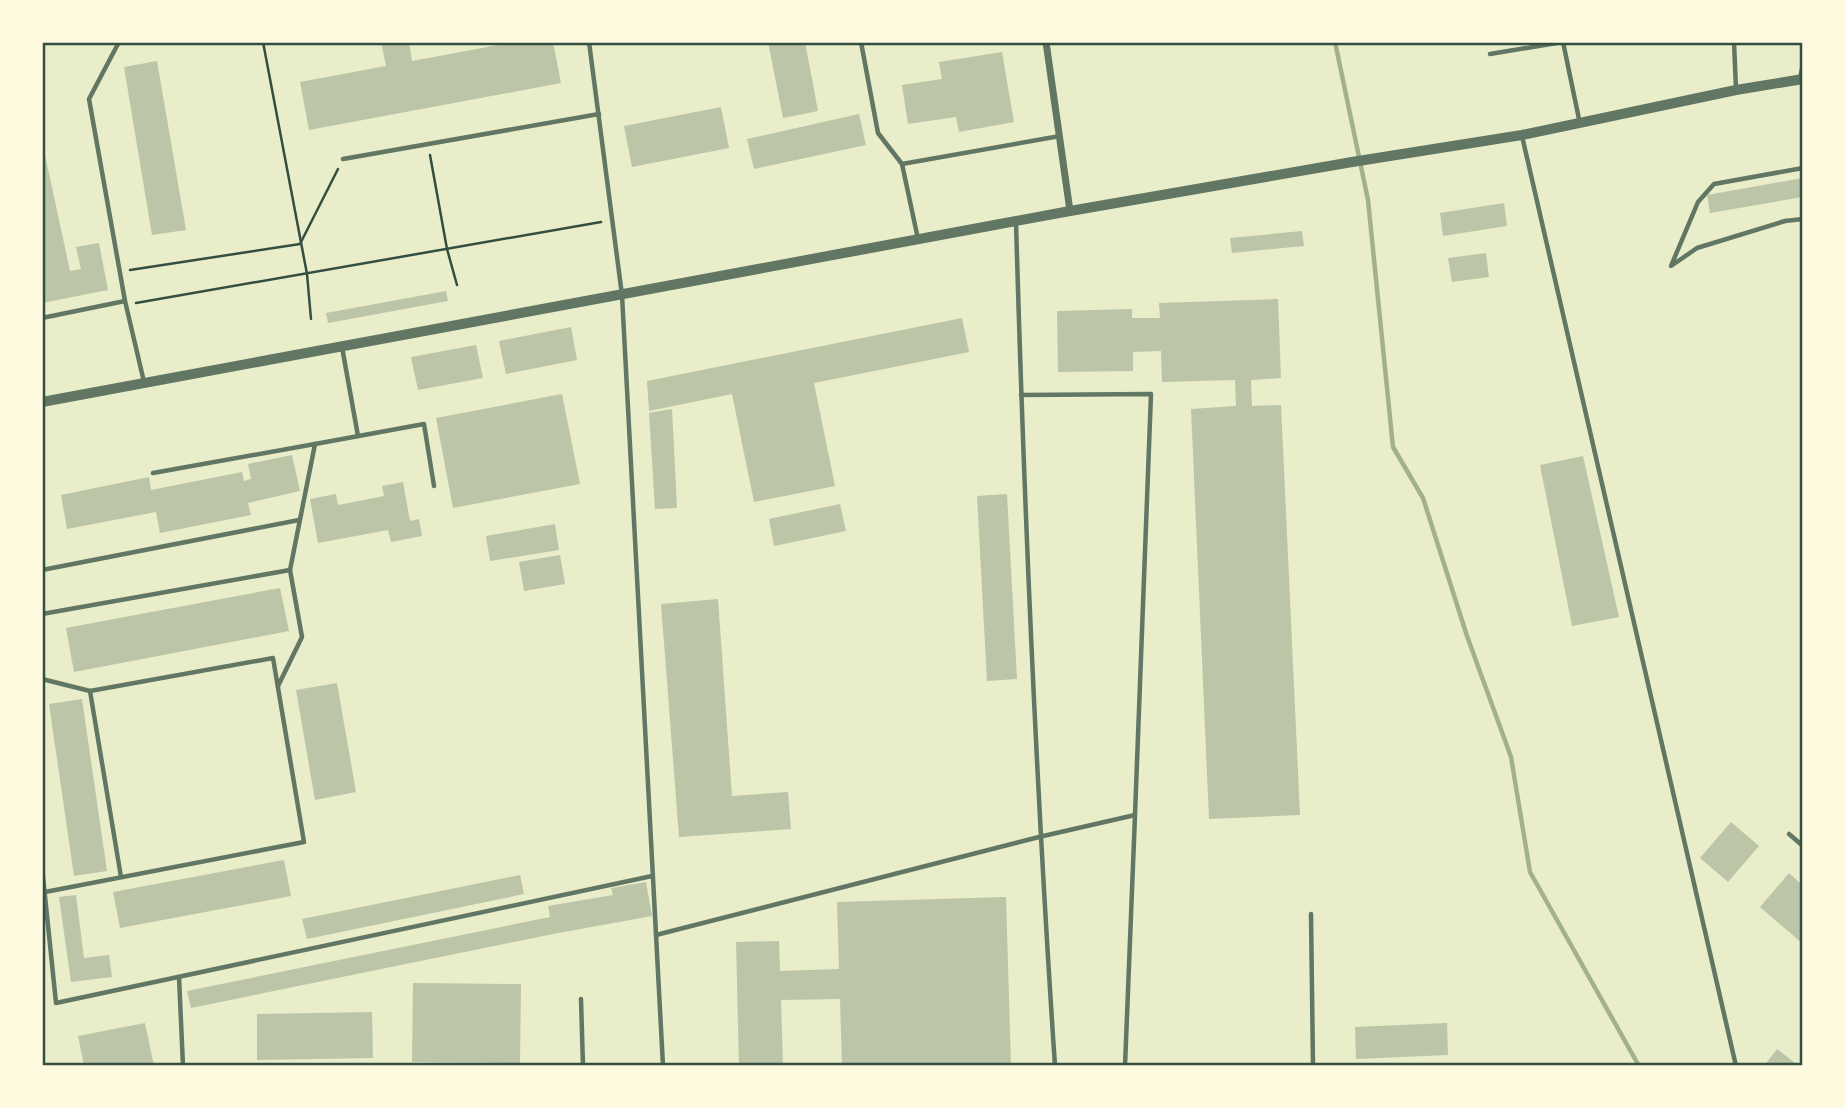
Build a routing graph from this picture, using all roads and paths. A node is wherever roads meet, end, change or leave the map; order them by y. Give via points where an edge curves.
1 (119, 42) edge
2 (263, 42) edge
3 (589, 42) edge
4 (861, 42) edge
5 (1046, 42) edge
6 (1734, 42) edge
7 (1490, 54) dead end
8 (1803, 63) edge
9 (1802, 79) edge
10 (1736, 90) junction
11 (599, 114) junction
12 (1580, 124) junction
13 (1522, 135) junction
14 (1060, 136) junction
15 (428, 144) junction
16 (343, 159) joint
17 (902, 164) junction
18 (1803, 168) edge
19 (1070, 211) junction
20 (613, 219) junction
21 (1803, 219) edge
22 (1016, 222) junction
23 (919, 240) junction
24 (300, 244) junction
25 (447, 249) junction
26 (120, 271) junction
27 (307, 274) junction
28 (457, 285) dead end
29 (622, 295) junction
30 (125, 301) junction
31 (42, 318) edge
32 (311, 319) dead end
33 (342, 346) junction
34 (144, 383) junction
35 (1021, 395) junction
36 (42, 402) edge
37 (358, 436) junction
38 (315, 444) junction
39 (153, 473) dead end
40 (434, 486) dead end
41 (299, 520) junction
42 (42, 570) edge
43 (290, 570) junction
44 (42, 614) edge
45 (42, 678) edge
46 (278, 687) junction
47 (90, 691) junction
48 (1135, 815) junction
49 (1789, 834) dead end
50 (1039, 837) junction
51 (1803, 846) edge
52 (42, 867) edge
53 (652, 876) junction
54 (121, 877) junction
55 (44, 892) junction
56 (1311, 914) dead end
57 (656, 935) junction
58 (179, 977) junction
59 (581, 999) dead end
60 (183, 1066) edge
61 (583, 1066) edge
62 (663, 1066) edge
63 (1055, 1066) edge
64 (1125, 1066) edge
65 (1313, 1066) edge
66 (1737, 1066) edge

1 - 26 lane via 89,99
2 - 24 path
3 - 11 lane
4 - 17 lane via 878,133
5 - 14 street
6 - 10 lane
7 - 12 lane via 1563,42
8 - 9 lane
9 - 10 street
10 - 12 street
11 - 15 lane
11 - 20 lane
12 - 13 street
13 - 19 street
13 - 66 lane
14 - 17 lane
14 - 19 street
15 - 16 lane
15 - 25 path
16 - 24 path
17 - 23 lane
18 - 21 lane via 1714,184 1698,202 1671,266 1697,248
19 - 22 street
20 - 25 path
20 - 29 lane
22 - 23 street
22 - 35 lane
23 - 29 street
24 - 26 path
24 - 27 path
25 - 27 path
25 - 28 path
26 - 30 lane
27 - 30 path via 139,304
27 - 32 path
29 - 33 street
29 - 53 lane
30 - 31 lane
30 - 34 lane
33 - 34 street
33 - 37 lane
34 - 36 street
35 - 48 lane via 1150,394
35 - 50 lane
37 - 38 lane
37 - 40 lane via 424,424
38 - 39 lane
38 - 41 lane
41 - 42 lane
41 - 43 lane
43 - 44 lane
43 - 46 lane via 302,637
45 - 47 lane
46 - 47 lane via 273,658
46 - 54 lane via 304,842
47 - 54 lane
48 - 50 lane
48 - 64 lane
49 - 51 lane
50 - 57 lane
50 - 63 lane
52 - 55 lane
53 - 57 lane
53 - 58 lane
54 - 55 lane
55 - 58 lane via 56,1003
56 - 65 lane
57 - 62 lane
58 - 60 lane
59 - 61 lane

